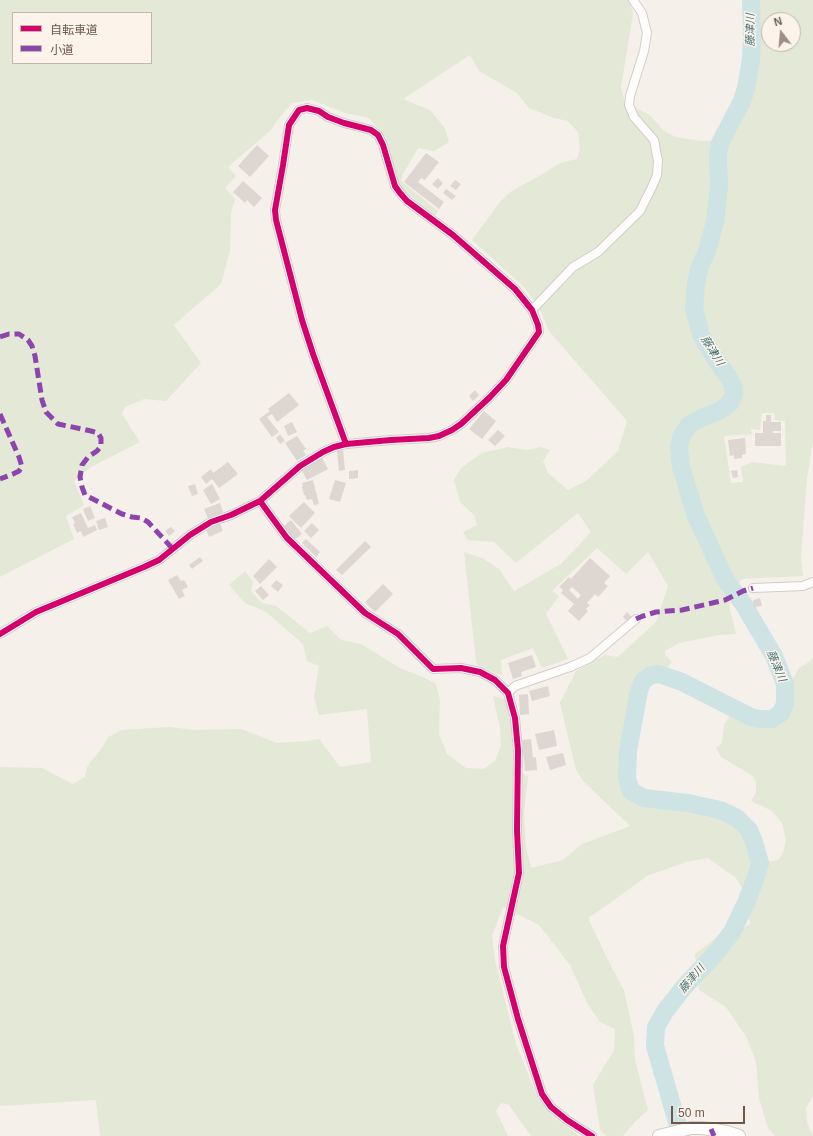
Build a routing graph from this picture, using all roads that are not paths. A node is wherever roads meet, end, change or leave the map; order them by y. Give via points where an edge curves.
1 (633, 0) edge
2 (532, 310) junction
3 (346, 444) junction
4 (260, 501) junction
5 (813, 582) edge
6 (754, 588) dead end
7 (636, 619) dead end
8 (0, 634) edge
9 (508, 693) junction
10 (592, 1136) edge
11 (659, 1136) edge
12 (739, 1136) edge

1 - 2 street via 642,13 647,33 629,105 634,117 654,140 658,161 657,174 640,211 598,252 572,267
2 - 3 street via 540,332 506,380 461,424 439,436 428,438
2 - 3 street via 515,289 453,235 407,201 395,186 378,135 371,130 328,117 319,111 307,108 299,110 289,125 275,210 276,220 302,320
3 - 4 street via 323,452 300,466
4 - 8 street via 211,522 159,560 36,612
4 - 9 street via 287,538 365,613 398,634 433,669 461,668 480,672 495,680
5 - 6 street via 803,586
7 - 9 street via 590,658 515,686
9 - 10 street via 515,718 518,750 519,873 503,946 504,966 542,1094 551,1107
11 - 12 main road via 690,1128 727,1132

